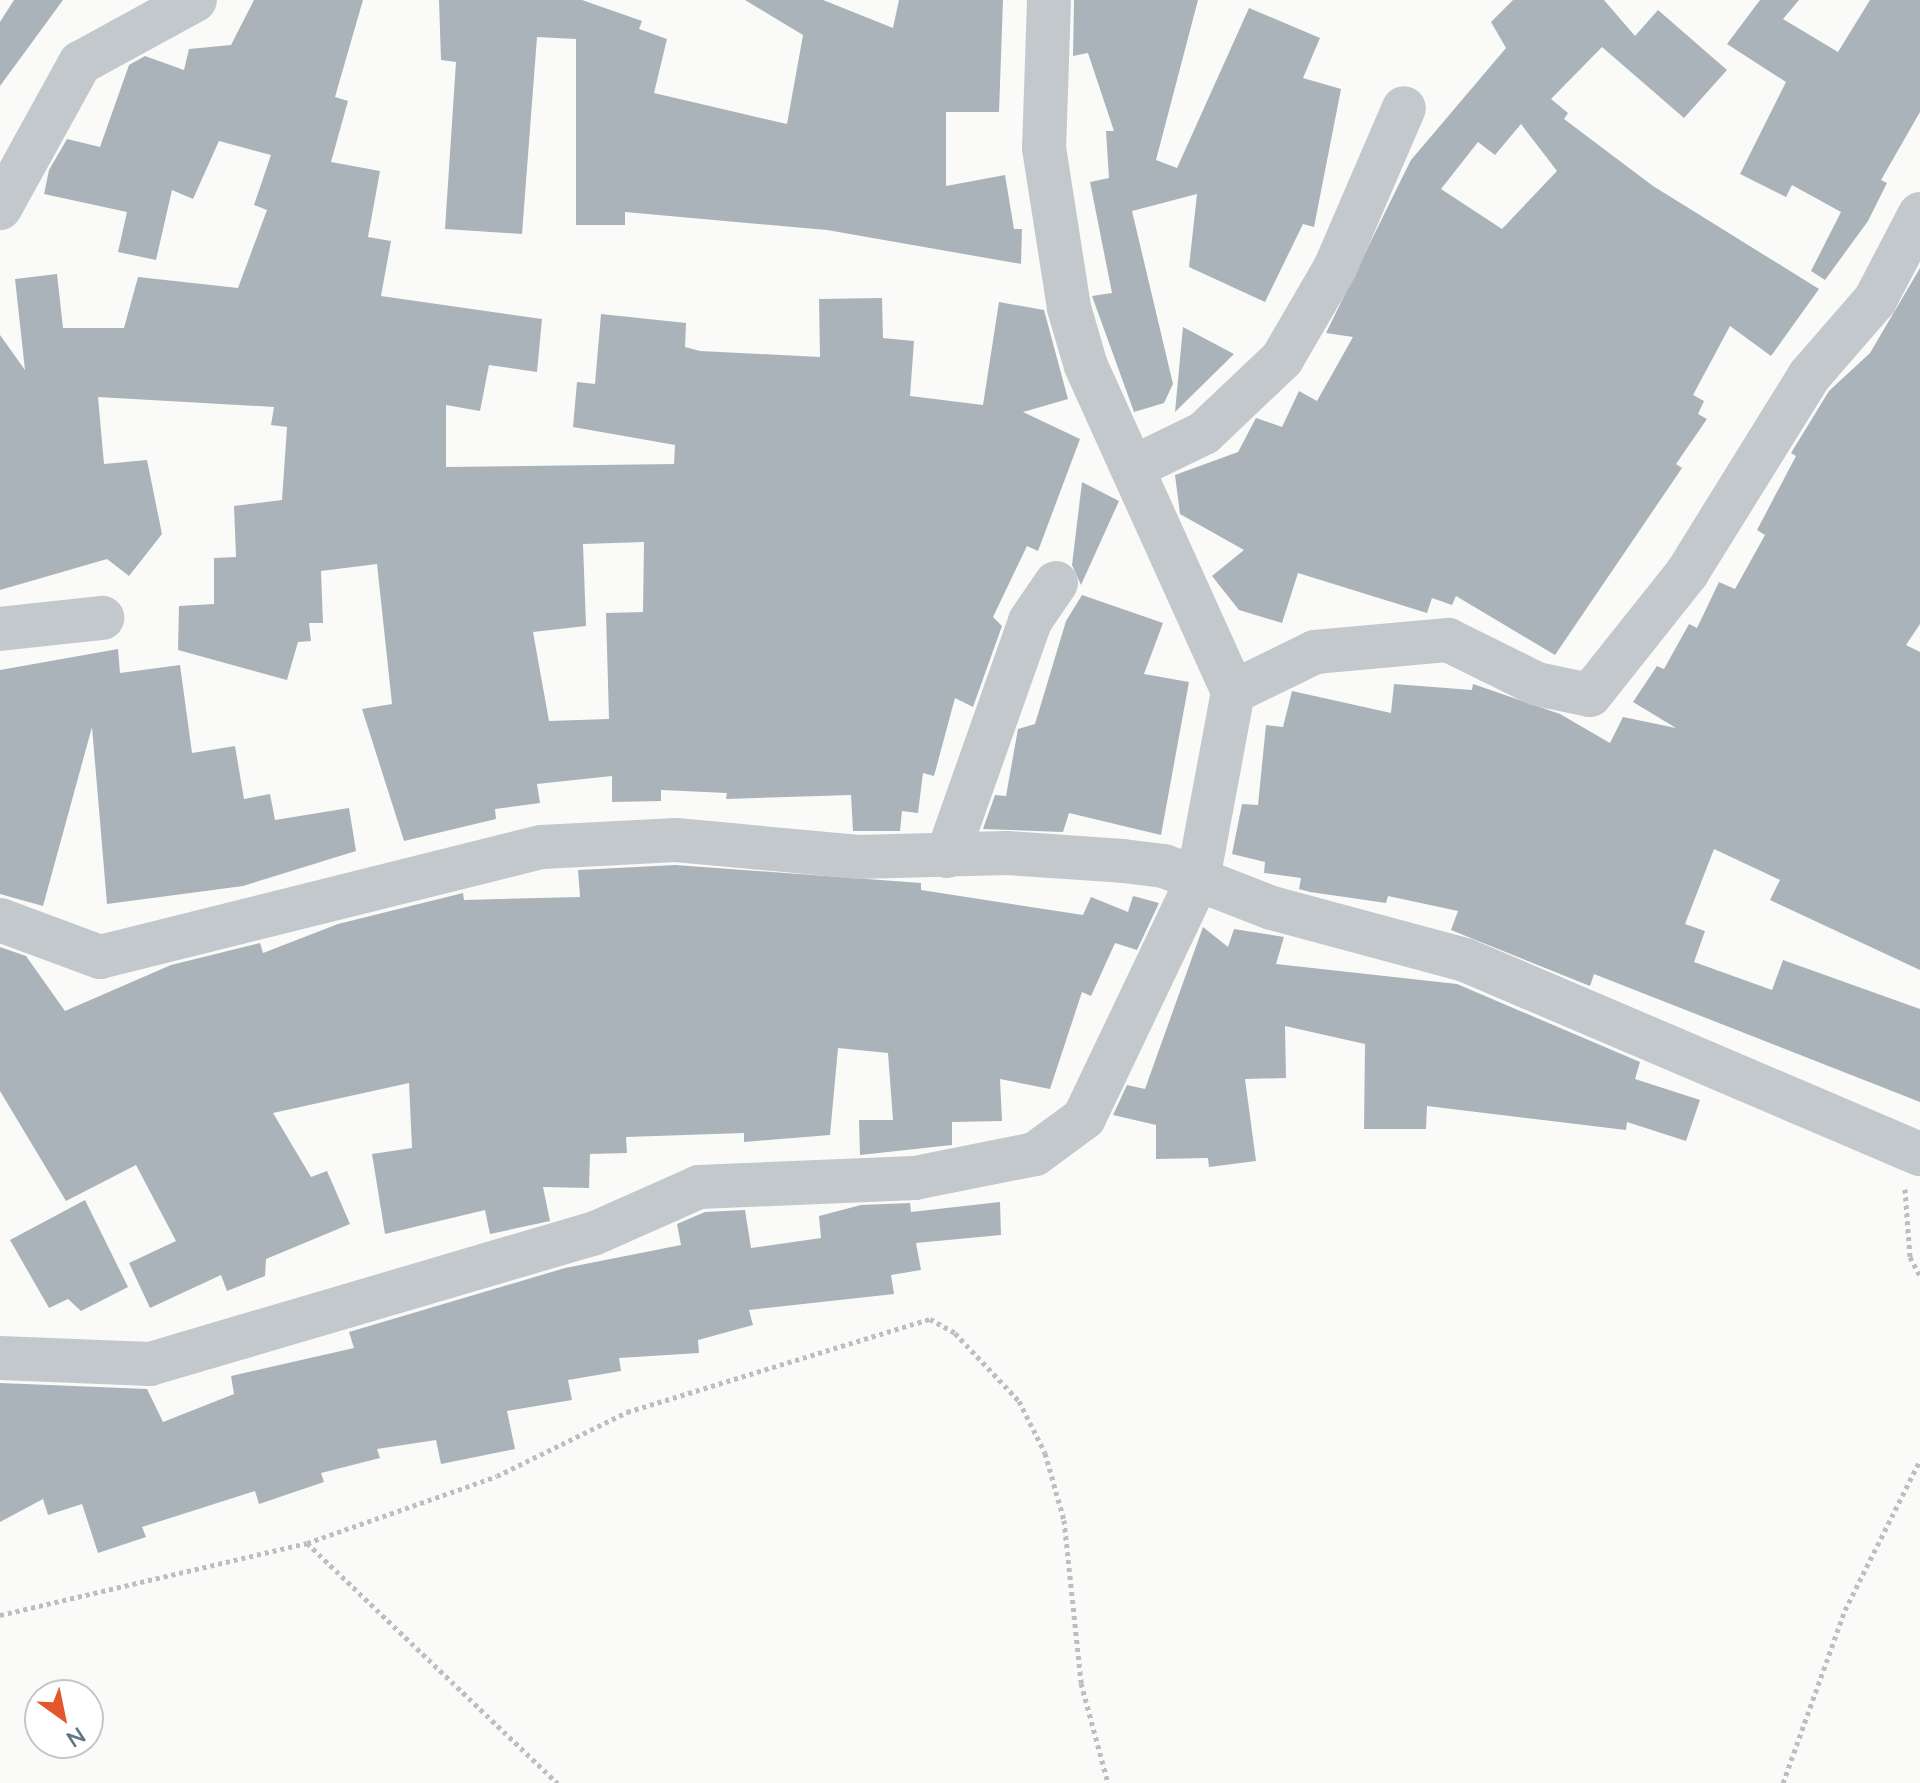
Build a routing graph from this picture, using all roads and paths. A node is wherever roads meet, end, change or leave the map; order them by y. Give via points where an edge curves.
1 (195, 0) edge
2 (1049, 0) edge
3 (1404, 108) dead end
4 (0, 208) edge
5 (1920, 214) edge
6 (1132, 468) junction
7 (1056, 583) dead end
8 (102, 618) dead end
9 (0, 629) edge
10 (1233, 692) junction
11 (947, 856) junction
12 (1198, 879) junction
13 (0, 920) edge
14 (1913, 1153) edge
15 (1920, 1276) edge
16 (0, 1358) edge
17 (1920, 1460) edge
18 (307, 1543) junction
19 (0, 1615) edge
20 (557, 1783) edge
21 (1108, 1783) edge
22 (1783, 1783) edge

1 - 4 street via 80,63
2 - 6 street via 1044,148 1054,238 1086,366
3 - 6 street via 1335,268 1282,359 1204,433
5 - 10 street via 1875,300 1809,376 1687,573 1590,695 1537,684 1448,640 1315,652
6 - 10 street
7 - 11 street via 1030,621
8 - 9 street
10 - 12 street
11 - 12 street via 1123,861
11 - 13 street via 858,857 676,840 542,847 100,957
12 - 14 street via 1272,908 1465,960
12 - 16 street via 1084,1118 1035,1154 915,1178 699,1187 593,1234 150,1364
14 - 15 path via 1907,1230
17 - 22 path via 1845,1610
18 - 19 path
18 - 20 path
18 - 21 path via 497,1476 627,1412 930,1319 955,1333 1019,1401 1045,1453 1064,1520 1081,1683

